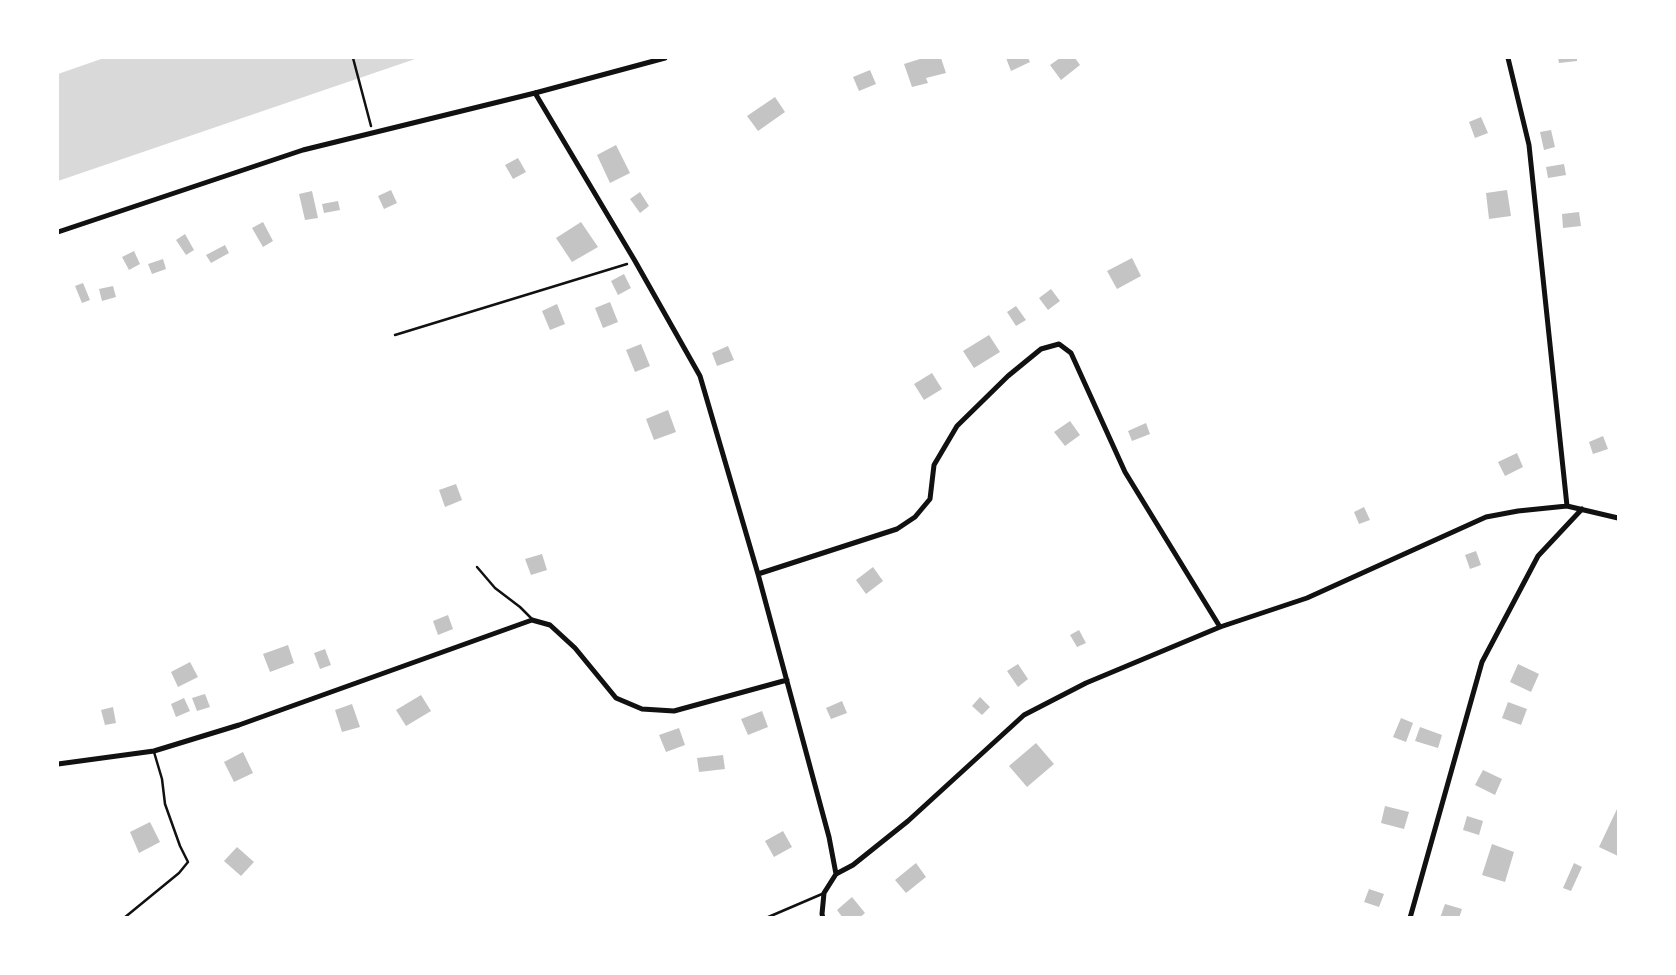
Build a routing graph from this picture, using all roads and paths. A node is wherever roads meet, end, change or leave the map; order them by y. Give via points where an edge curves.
1 (353, 58) edge
2 (666, 58) edge
3 (1508, 58) edge
4 (534, 93) junction
5 (373, 132) junction
6 (58, 232) edge
7 (635, 261) junction
8 (396, 335) dead end
9 (1567, 506) junction
10 (1582, 509) junction
11 (1618, 518) edge
12 (477, 567) dead end
13 (758, 574) junction
14 (532, 620) junction
15 (1220, 627) junction
16 (787, 680) junction
17 (154, 752) junction
18 (58, 764) edge
19 (836, 874) junction
20 (824, 893) junction
21 (773, 916) edge
22 (124, 918) edge
23 (766, 918) edge
24 (823, 918) edge
25 (1410, 918) edge

1 - 5 path
2 - 4 street
3 - 9 street via 1529,145
4 - 5 street
4 - 7 street
5 - 6 street via 303,150
7 - 8 path
7 - 13 street via 700,376
9 - 10 street
9 - 15 street via 1486,517 1307,598
10 - 11 street
10 - 25 street via 1538,556 1482,662
12 - 14 lane via 495,588
13 - 15 street via 897,529 915,517 930,499 934,465 956,426 1041,349 1059,344 1072,353 1125,472
13 - 16 street
14 - 16 street via 550,626 575,648 616,698 642,709 674,711
14 - 17 street
15 - 19 street via 1086,683 1024,715 908,821 853,865
16 - 19 street via 830,837
17 - 18 street
17 - 22 lane via 165,804 188,862
19 - 20 street
20 - 21 lane
20 - 24 street
21 - 23 lane

